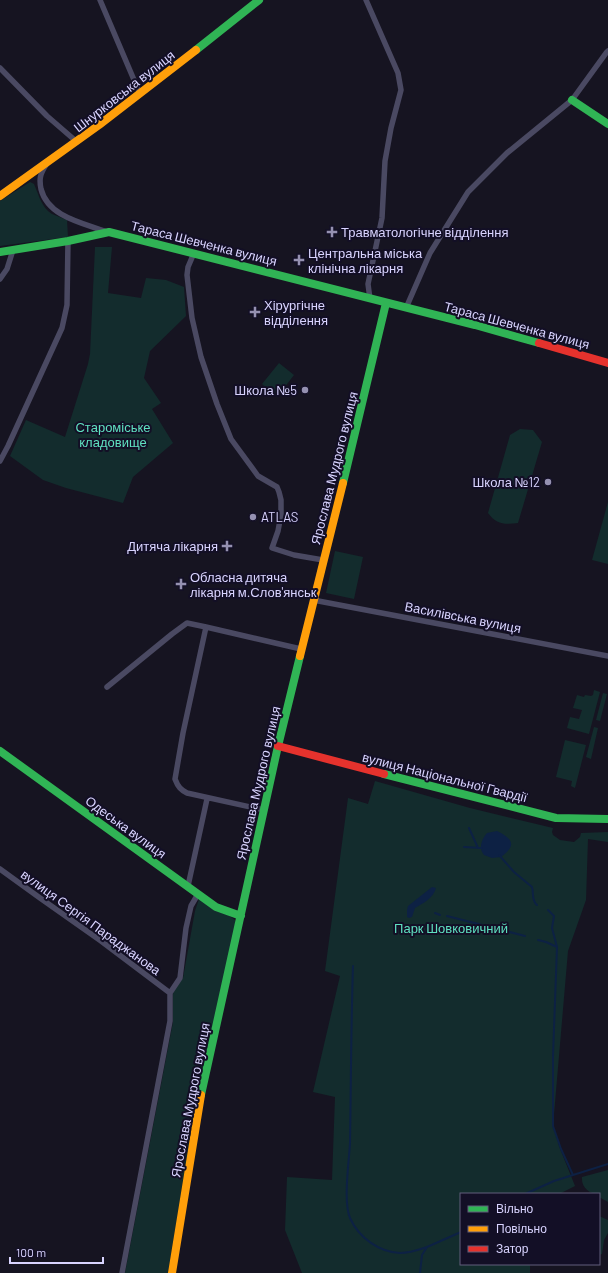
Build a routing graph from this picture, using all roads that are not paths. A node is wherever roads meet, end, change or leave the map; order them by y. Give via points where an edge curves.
1 (100, 0) edge
2 (259, 0) edge
3 (366, 0) edge
4 (608, 51) edge
5 (0, 68) edge
6 (140, 94) junction
7 (572, 100) junction
8 (608, 124) edge
9 (77, 142) junction
10 (46, 165) junction
11 (0, 196) edge
12 (109, 232) junction
13 (68, 241) junction
14 (13, 250) junction
15 (0, 252) edge
16 (194, 253) junction
17 (0, 279) edge
18 (370, 299) junction
19 (386, 303) junction
20 (406, 308) junction
21 (608, 363) edge
22 (0, 461) edge
23 (323, 560) junction
24 (314, 600) junction
25 (206, 627) junction
26 (301, 650) junction
27 (608, 656) edge
28 (107, 687) dead end
29 (278, 746) junction
30 (0, 750) edge
31 (207, 799) junction
32 (264, 810) junction
33 (608, 819) edge
34 (0, 869) edge
35 (188, 886) junction
36 (198, 894) junction
37 (241, 916) junction
38 (170, 993) junction
39 (122, 1273) edge
40 (172, 1273) edge

1 - 6 street
2 - 6 street, Шнурковська вулиця
3 - 18 street via 398,73 401,90 385,161 382,218 368,284
4 - 7 street
5 - 9 street via 47,116
6 - 9 street, Шнурковська вулиця
7 - 8 street
7 - 20 street via 507,153 468,192 430,253
9 - 10 street, Шнурковська вулиця
10 - 11 street, Шнурковська вулиця
10 - 12 street via 40,183 49,205 58,213
12 - 13 street, Тараса Шевченка вулиця
12 - 16 street, Тараса Шевченка вулиця
13 - 14 street, Тараса Шевченка вулиця
13 - 22 street via 67,305 62,328
14 - 15 street, Тараса Шевченка вулиця
14 - 17 street
16 - 18 street, Тараса Шевченка вулиця
16 - 23 street via 187,275 192,318 201,357 217,404 231,439 258,476 277,486 279,492 280,515 272,548
18 - 19 street, Тараса Шевченка вулиця
19 - 20 street, Тараса Шевченка вулиця
19 - 23 street, Ярослава Мудрого вулиця
20 - 21 street, Тараса Шевченка вулиця
23 - 24 street, Ярослава Мудрого вулиця
24 - 26 street, Ярослава Мудрого вулиця
24 - 27 street, Василівська вулиця
25 - 26 street
25 - 28 street via 187,624
25 - 31 street via 175,780 181,790
26 - 29 street, Ярослава Мудрого вулиця
29 - 32 street, Ярослава Мудрого вулиця
29 - 33 street, вулиця Національної Гвардії via 556,818
30 - 35 street, Одеська вулиця
31 - 32 street
31 - 35 street
32 - 37 street, Ярослава Мудрого вулиця
34 - 38 street, вулиця Сергія Параджанова
35 - 36 street, Одеська вулиця
36 - 37 street, Одеська вулиця via 216,907
36 - 38 street via 191,906 186,928 180,978
37 - 40 street, Ярослава Мудрого вулиця via 199,1106
38 - 39 street via 170,1021

